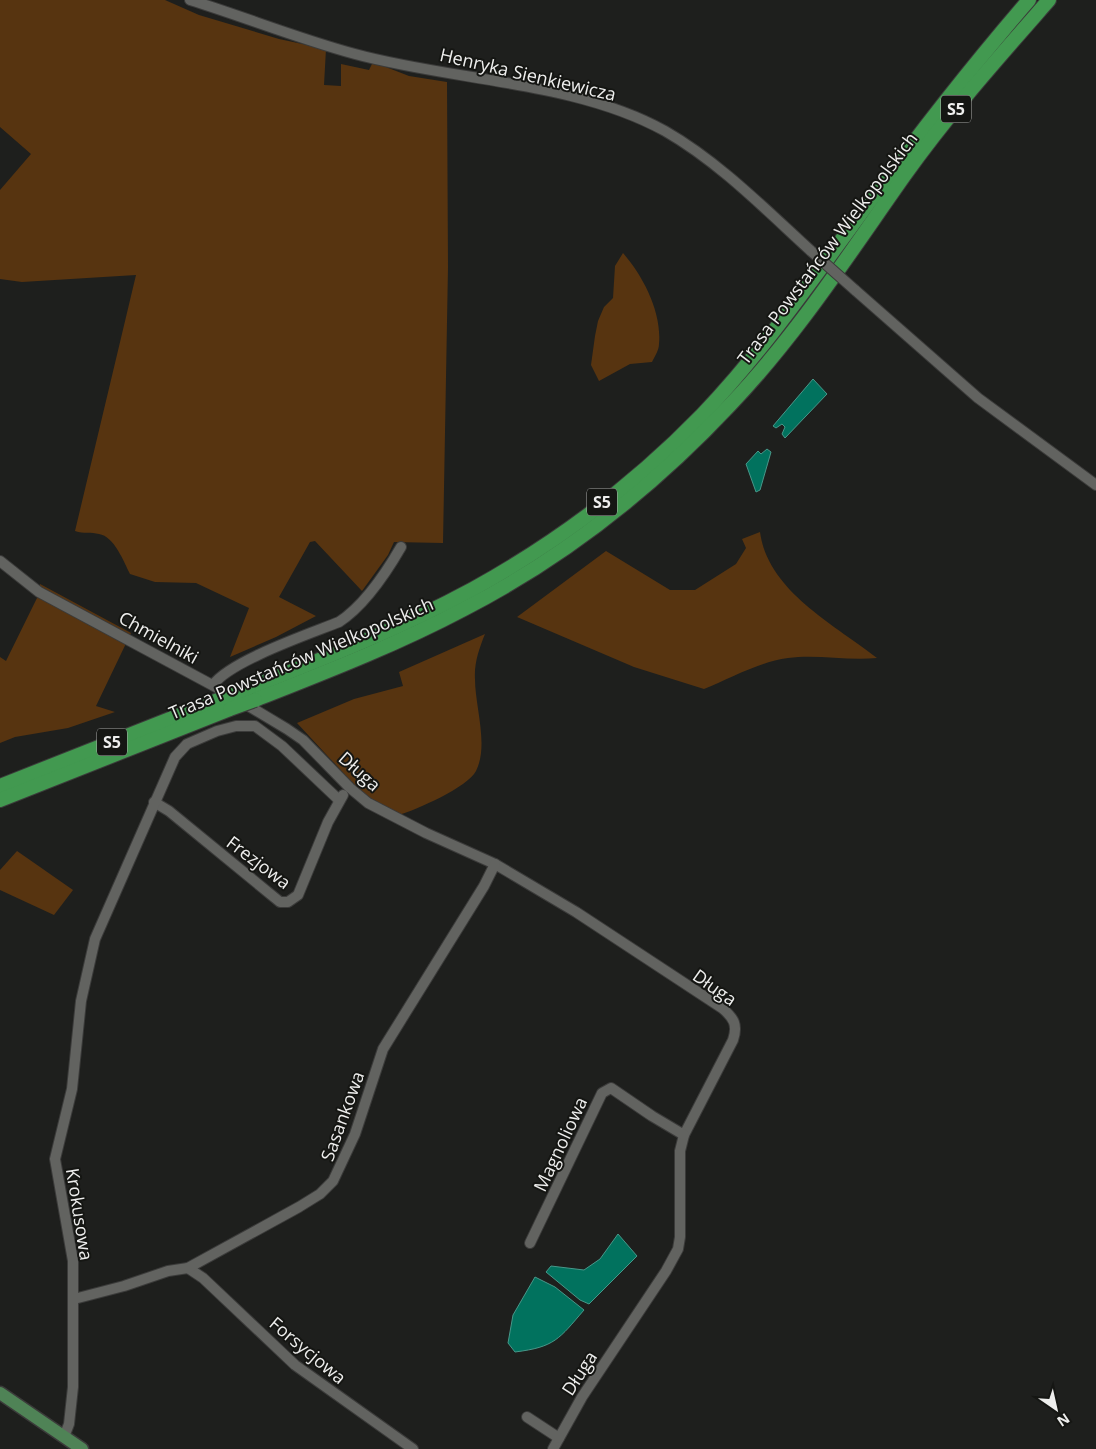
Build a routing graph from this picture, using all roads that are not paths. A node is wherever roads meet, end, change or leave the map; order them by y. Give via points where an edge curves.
1 (190, 0) edge
2 (1029, 0) edge
3 (1049, 0) edge
4 (1096, 485) edge
5 (402, 547) dead end
6 (0, 561) edge
7 (213, 685) junction
8 (252, 694) junction
9 (227, 704) junction
10 (303, 740) joint
11 (0, 786) edge
12 (350, 788) junction
13 (0, 800) edge
14 (339, 800) junction
15 (154, 802) junction
16 (495, 864) junction
17 (684, 1135) junction
18 (530, 1244) dead end
19 (188, 1268) junction
20 (74, 1299) junction
21 (0, 1393) edge
22 (527, 1417) dead end
23 (64, 1437) junction
24 (559, 1438) junction
25 (82, 1449) edge
26 (414, 1449) edge
27 (553, 1449) edge

1 - 4 street, Henryka Sienkiewicza, bridge via 355,54 576,98 631,115 665,132 698,153 999,415
2 - 8 highway, Trasa Powstańców Wielkopolskich / S5 via 914,142 780,324 745,367 669,446 584,516 519,562 404,624
3 - 8 highway, Trasa Powstańców Wielkopolskich / S5 via 938,131 806,314 763,368 732,404 662,471 554,554 467,608 380,650
5 - 7 street via 385,576 349,615 240,664
6 - 7 street, Chmielniki via 40,592
7 - 10 street, Chmielniki
8 - 9 highway, Trasa Powstańców Wielkopolskich / S5, bridge
9 - 11 highway, Trasa Powstańców Wielkopolskich / S5
9 - 13 highway, Trasa Powstańców Wielkopolskich / S5
10 - 12 street, Długa
12 - 14 street, Frezjowa
12 - 16 street, Długa via 381,810
14 - 15 street, Krokusowa via 282,746 255,726 236,726 187,744 174,757
14 - 15 street, Frezjowa via 298,895 288,902 280,902
15 - 20 street, Krokusowa via 95,940 81,1001 72,1090 55,1159 74,1261
16 - 17 street, Długa via 576,912 734,1019 733,1040
16 - 19 street, Sasankowa via 383,1049 355,1134 333,1181 305,1203
17 - 18 street, Magnoliowa via 618,1091 611,1088 602,1093
17 - 24 street, Długa via 680,1152 680,1237 675,1255 582,1397
19 - 20 street, Sasankowa
19 - 26 street, Forsycjowa via 203,1278 295,1365
20 - 23 street, Krokusowa via 73,1387 69,1424
21 - 23 main road
22 - 24 street
23 - 25 main road
24 - 27 street, Długa

